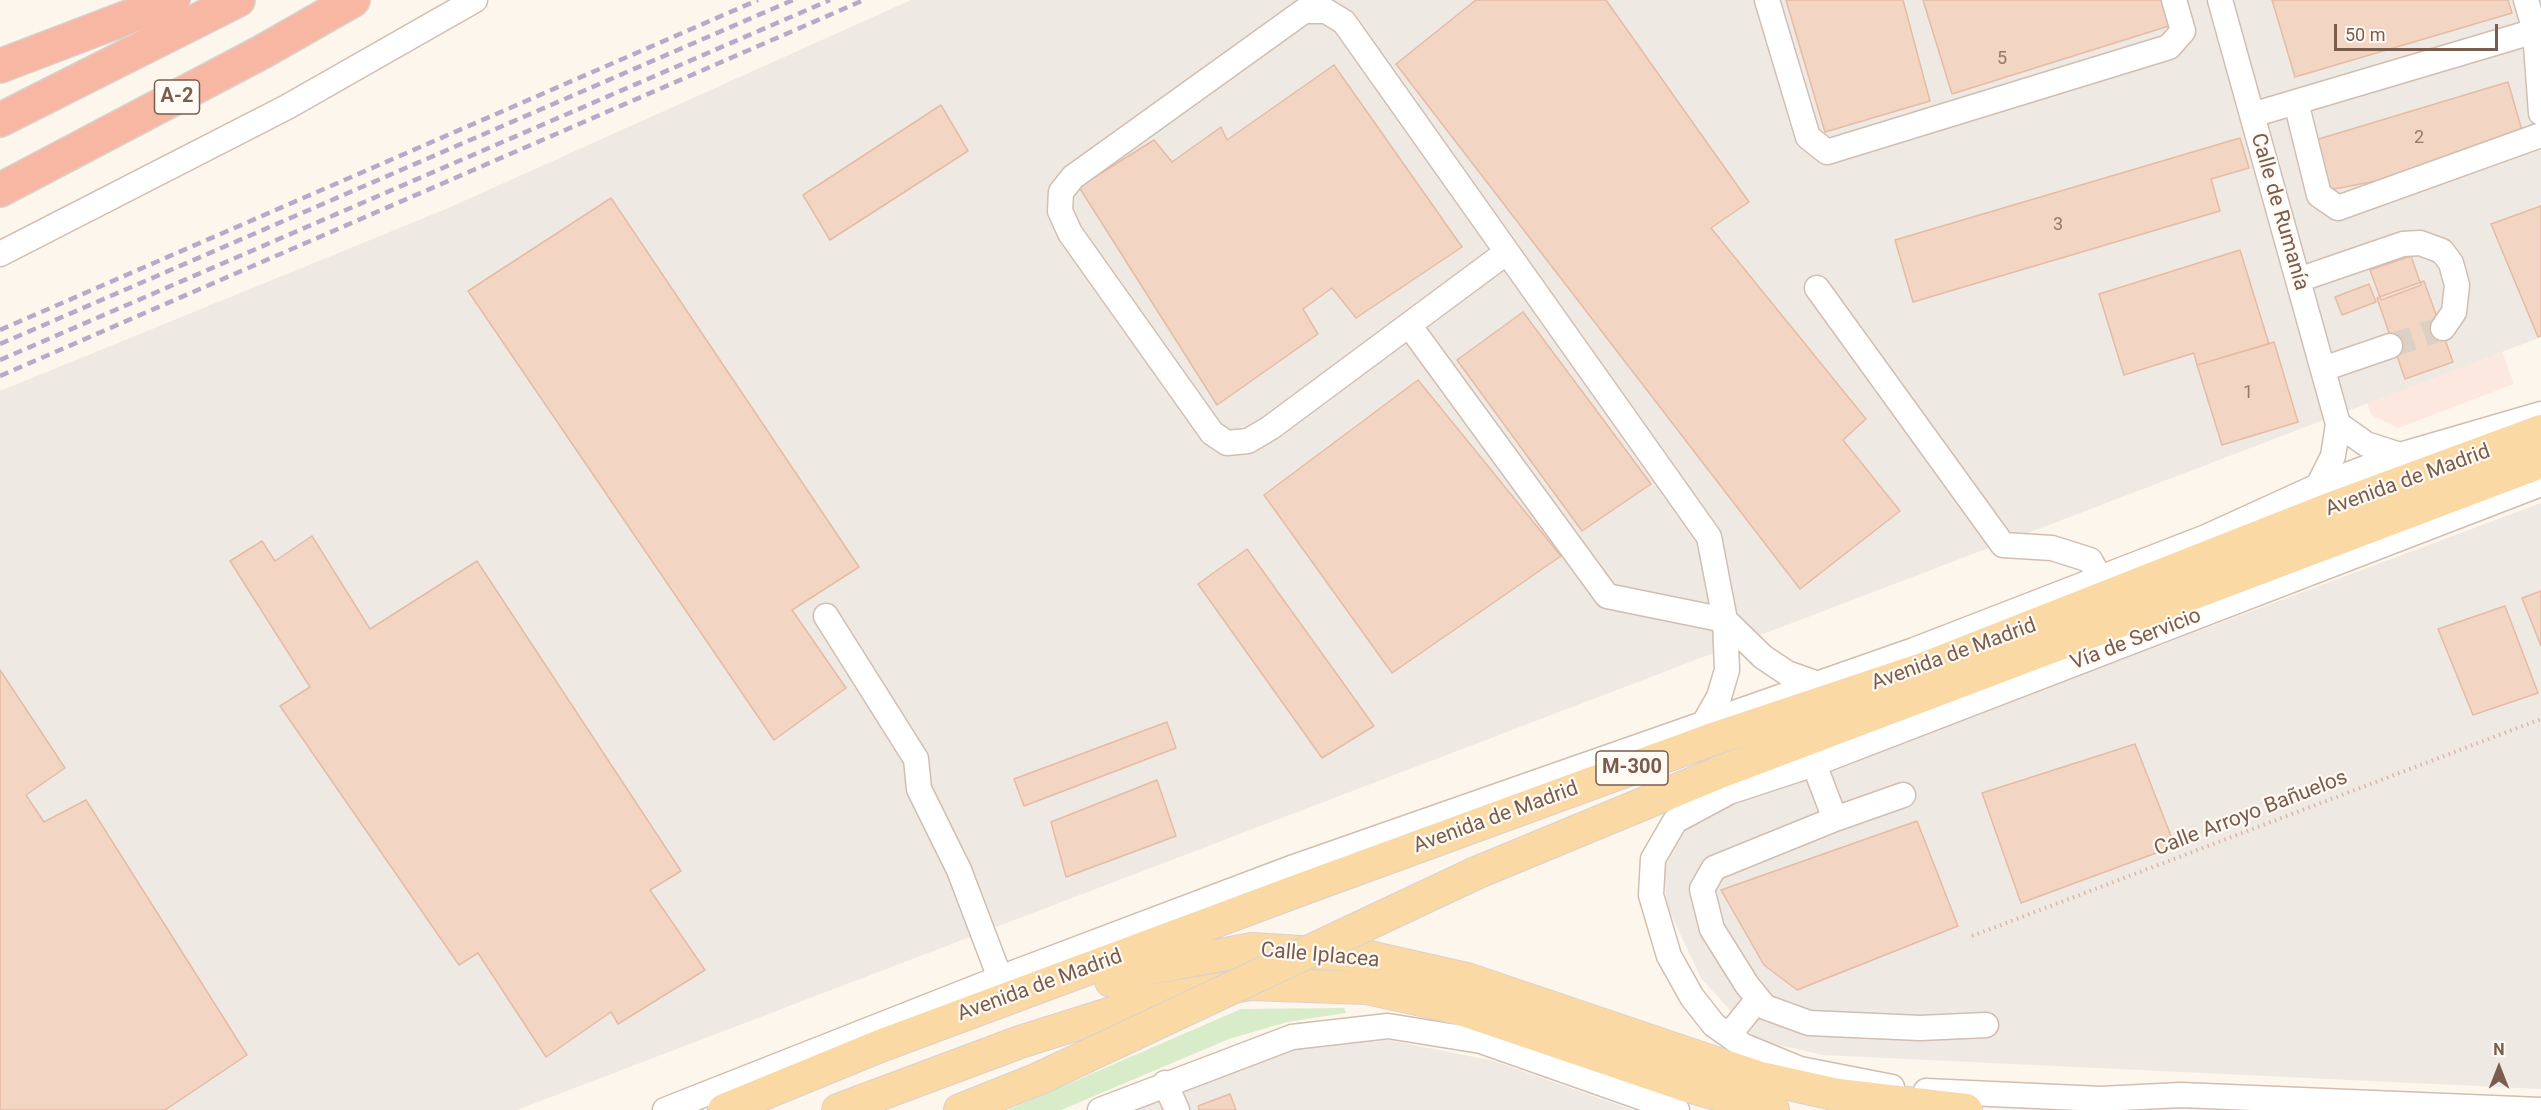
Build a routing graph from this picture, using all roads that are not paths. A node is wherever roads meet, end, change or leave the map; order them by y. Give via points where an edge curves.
1 (173, 0) edge
2 (238, 0) edge
3 (353, 0) edge
4 (475, 0) edge
5 (1767, 0) edge
6 (2174, 0) edge
7 (2220, 0) edge
8 (2526, 0) edge
9 (2535, 31) junction
10 (0, 66) edge
11 (2296, 102) junction
12 (2541, 113) edge
13 (2252, 115) junction
14 (0, 120) edge
15 (2541, 135) edge
16 (0, 190) edge
17 (1507, 252) junction
18 (0, 254) edge
19 (2298, 280) junction
20 (1817, 288) dead end
21 (1409, 325) junction
22 (2443, 328) dead end
23 (2390, 346) tunnel mouth
24 (2323, 369) junction
25 (2541, 414) edge
26 (2338, 424) junction
27 (2541, 431) edge
28 (2400, 455) junction
29 (2541, 462) edge
30 (2541, 484) edge
31 (2318, 486) junction
32 (2100, 579) junction
33 (826, 616) dead end
34 (1725, 620) junction
35 (1818, 684) junction
36 (1702, 725) junction
37 (1814, 764) junction
38 (1903, 795) dead end
39 (1835, 819) junction
40 (1000, 978) junction
41 (1758, 999) junction
42 (1986, 1025) dead end
43 (1729, 1035) junction
44 (1165, 1083) junction
45 (665, 1110) edge
46 (724, 1110) edge
47 (750, 1110) edge
48 (838, 1110) edge
49 (960, 1110) edge
50 (1100, 1110) edge
51 (1177, 1110) edge
52 (1677, 1110) edge
53 (1773, 1110) edge
54 (1966, 1110) edge
55 (2541, 1110) edge

1 - 10 highway
2 - 14 highway
3 - 16 highway, A-2
4 - 18 street via 287,107
5 - 6 street via 1808,137 1827,152 2169,47 2183,31
7 - 13 street, Calle de Rumanía
8 - 9 street
9 - 11 street
9 - 12 street
11 - 13 street
11 - 15 street via 2319,195 2338,208
13 - 19 street, Calle de Rumanía
17 - 21 street
17 - 21 street via 1344,22 1326,10 1304,11 1072,177 1061,192 1060,211 1070,233 1212,433 1227,443 1248,441 1270,428
17 - 34 street via 1709,537
19 - 22 street via 2403,244 2420,243 2442,251 2451,263 2457,285 2454,312
19 - 24 street, Calle de Rumanía
20 - 32 street via 2003,545 2052,548 2090,560
21 - 34 street via 1606,596
23 - 24 street
24 - 26 street, Calle de Rumanía
25 - 28 street
26 - 28 street via 2366,444
26 - 31 street, Calle de Rumanía via 2333,456
27 - 46 main road, Avenida de Madrid / M-300 via 2327,510 1923,669 1710,740 1316,884 880,1046
28 - 31 street
29 - 49 main road, Avenida de Madrid / M-300, bridge via 1720,772 1476,873 1038,1079
30 - 37 street, Vía de Servicio
31 - 32 street
32 - 35 street
33 - 40 street via 916,759 919,789 959,870
34 - 35 street via 1763,657 1787,673
34 - 36 street via 1728,670 1719,697
35 - 36 street
36 - 40 street via 1294,867
37 - 39 street
37 - 43 street, Vía de Servicio via 1729,792 1676,821 1653,859 1651,895 1669,956 1692,997 1714,1025
38 - 39 street
39 - 41 street via 1714,868 1702,890 1712,929
40 - 45 street
41 - 42 street via 1765,1007 1809,1023 1920,1028
41 - 43 street
43 - 55 street, Vía de Servicio via 1744,1046 1800,1069 1916,1090 2101,1099 2193,1095
44 - 50 street
44 - 51 street
44 - 52 street via 1292,1037 1388,1026 1480,1041
47 - 54 main road, Calle Iplacea via 1146,969 1252,949 1365,956 1467,979 1757,1077 1838,1095
48 - 53 main road, Calle Iplacea via 1010,1046 1149,1001 1251,984 1366,988 1458,1008 1688,1086

